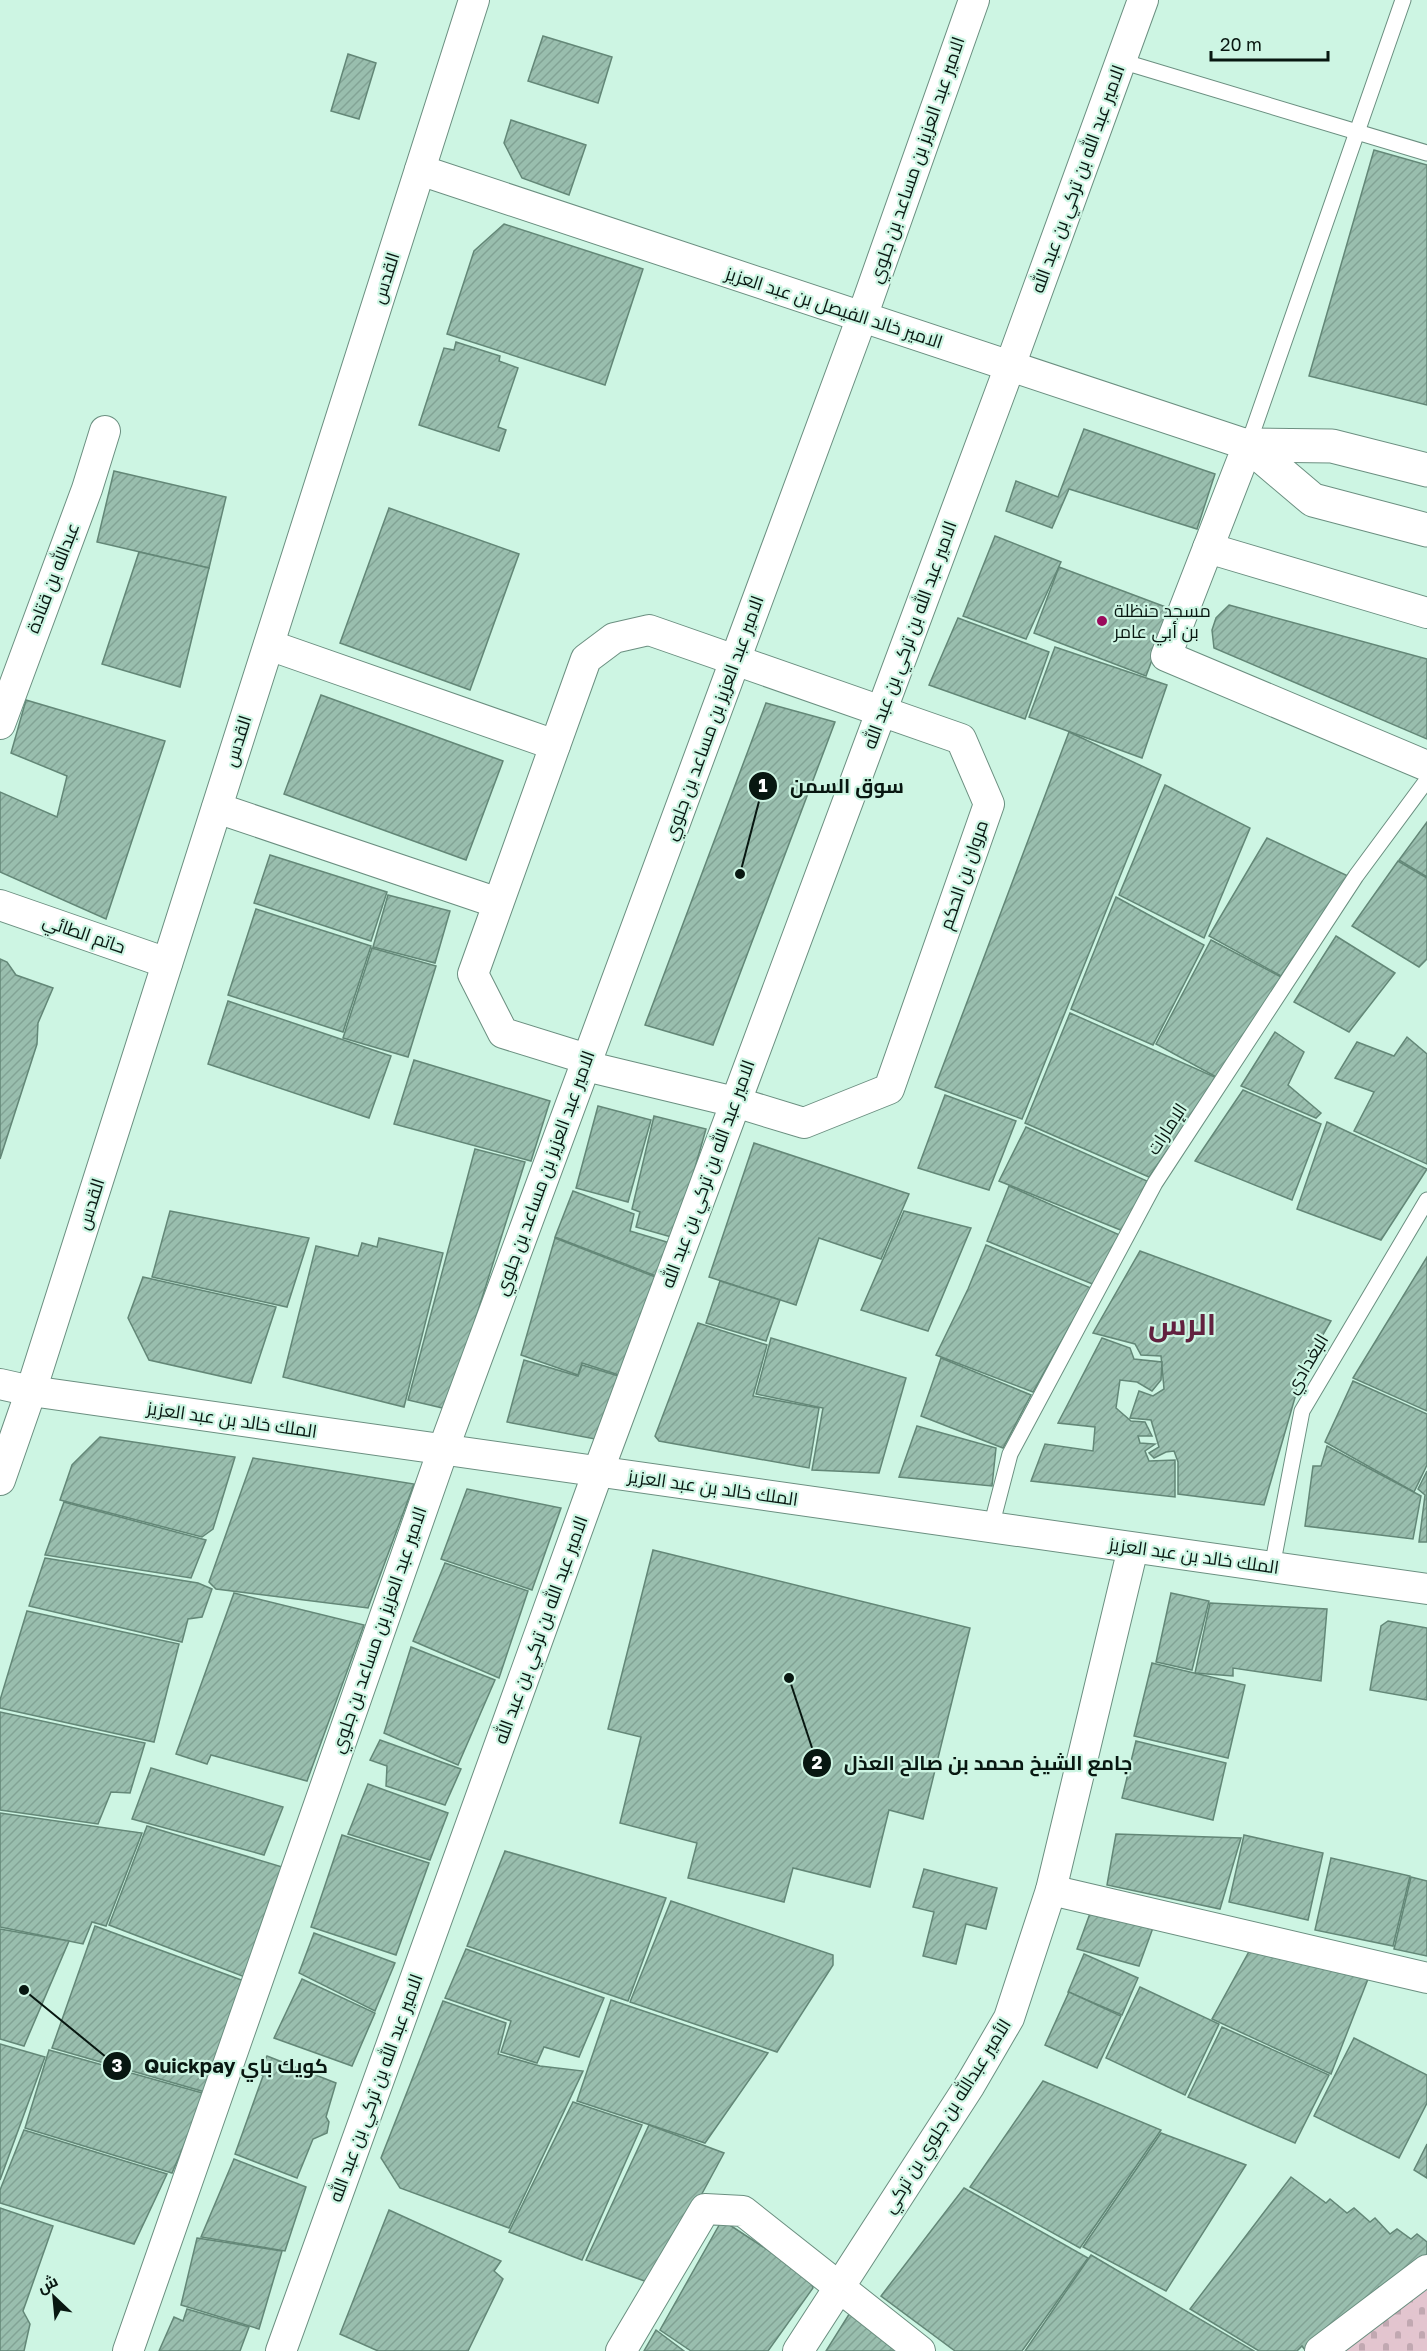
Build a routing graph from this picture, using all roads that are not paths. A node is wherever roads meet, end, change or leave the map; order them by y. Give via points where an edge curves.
1 (474, 0) edge
2 (974, 0) edge
3 (1143, 0) edge
4 (1403, 0) edge
5 (1121, 61) junction
6 (1358, 131) junction
7 (1427, 153) edge
8 (420, 170) junction
9 (862, 317) junction
10 (1010, 366) junction
11 (105, 431) dead end
12 (1248, 446) junction
13 (1427, 470) edge
14 (1427, 530) edge
15 (1208, 548) junction
16 (1427, 614) edge
17 (269, 645) junction
18 (12, 656) edge
19 (735, 660) junction
20 (882, 711) junction
21 (0, 724) edge
22 (555, 745) junction
23 (1427, 766) edge
24 (1427, 780) edge
25 (217, 808) junction
26 (498, 903) junction
27 (0, 905) edge
28 (167, 963) junction
29 (587, 1059) junction
30 (735, 1102) junction
31 (1427, 1200) edge
32 (0, 1384) edge
33 (31, 1391) junction
34 (443, 1450) junction
35 (598, 1472) junction
36 (0, 1480) edge
37 (991, 1527) junction
38 (1132, 1548) junction
39 (1272, 1567) junction
40 (1427, 1589) edge
41 (1051, 1890) junction
42 (1427, 1978) edge
43 (1427, 2270) edge
44 (839, 2288) junction
45 (128, 2351) edge
46 (281, 2351) edge
47 (621, 2351) edge
48 (798, 2351) edge
49 (920, 2351) edge
50 (1320, 2351) edge

1 - 8 street, القدس
2 - 9 street, الامير عبد العزيز بن مساعد بن جلوي
3 - 5 street, الامير عبد الله بن تركي بن عبد الله
4 - 6 lane
5 - 6 lane
5 - 10 street, الامير عبد الله بن تركي بن عبد الله
6 - 7 lane
6 - 12 lane
8 - 9 street, الامير خالد الفيصل بن عبد العزيز
8 - 17 street, القدس
9 - 10 street, الامير خالد الفيصل بن عبد العزيز
9 - 19 street, الامير عبد العزيز بن مساعد بن جلوي
10 - 12 street, الامير خالد الفيصل بن عبد العزيز
10 - 20 street, الامير عبد الله بن تركي بن عبد الله
11 - 18 street, عبدالله بن قتادة via 87,489
12 - 13 street, الامير خالد الفيصل بن عبد العزيز via 1332,446
12 - 14 street, الامير خالد الفيصل بن عبد العزيز via 1313,500
12 - 15 street
15 - 16 street
15 - 23 street via 1166,656
17 - 22 street
17 - 25 street, القدس
18 - 21 street, عبدالله بن قتادة
19 - 20 street, مروان بن الحكم
19 - 22 street, مروان بن الحكم via 649,630 614,639 586,659
19 - 29 street, الامير عبد العزيز بن مساعد بن جلوي
20 - 30 street, الامير عبد الله بن تركي بن عبد الله
20 - 30 street, مروان بن الحكم via 961,739 989,804 889,1089 804,1123
22 - 26 street, مروان بن الحكم
24 - 37 lane, الإمارات via 1356,876 1155,1183 1010,1454
25 - 26 street
25 - 28 street, القدس
26 - 29 street, مروان بن الحكم via 473,974 503,1033
27 - 28 street, حاتم الطائي
28 - 33 street, القدس
29 - 30 street, مروان بن الحكم via 598,1069
29 - 34 street, الامير عبد العزيز بن مساعد بن جلوي
30 - 35 street, الامير عبد الله بن تركي بن عبد الله
31 - 39 lane, البغدادي via 1302,1411
32 - 33 street, الملك خالد بن عبد العزيز
33 - 34 street, الملك خالد بن عبد العزيز
33 - 36 street, القدس
34 - 35 street, الملك خالد بن عبد العزيز
34 - 45 street, الامير عبد العزيز بن مساعد بن جلوي
35 - 37 street, الملك خالد بن عبد العزيز
35 - 46 street, الامير عبد الله بن تركي بن عبد الله
37 - 38 street, الملك خالد بن عبد العزيز
38 - 39 street, الملك خالد بن عبد العزيز
38 - 41 street, الأمير عبدالله بن جلوي بن تركي
39 - 40 street, الملك خالد بن عبد العزيز
41 - 42 street
41 - 44 street, الأمير عبدالله بن جلوي بن تركي via 1009,2018
43 - 50 street
44 - 47 street via 743,2211 705,2209
44 - 48 street, الأمير عبدالله بن جلوي بن تركي
44 - 49 street

